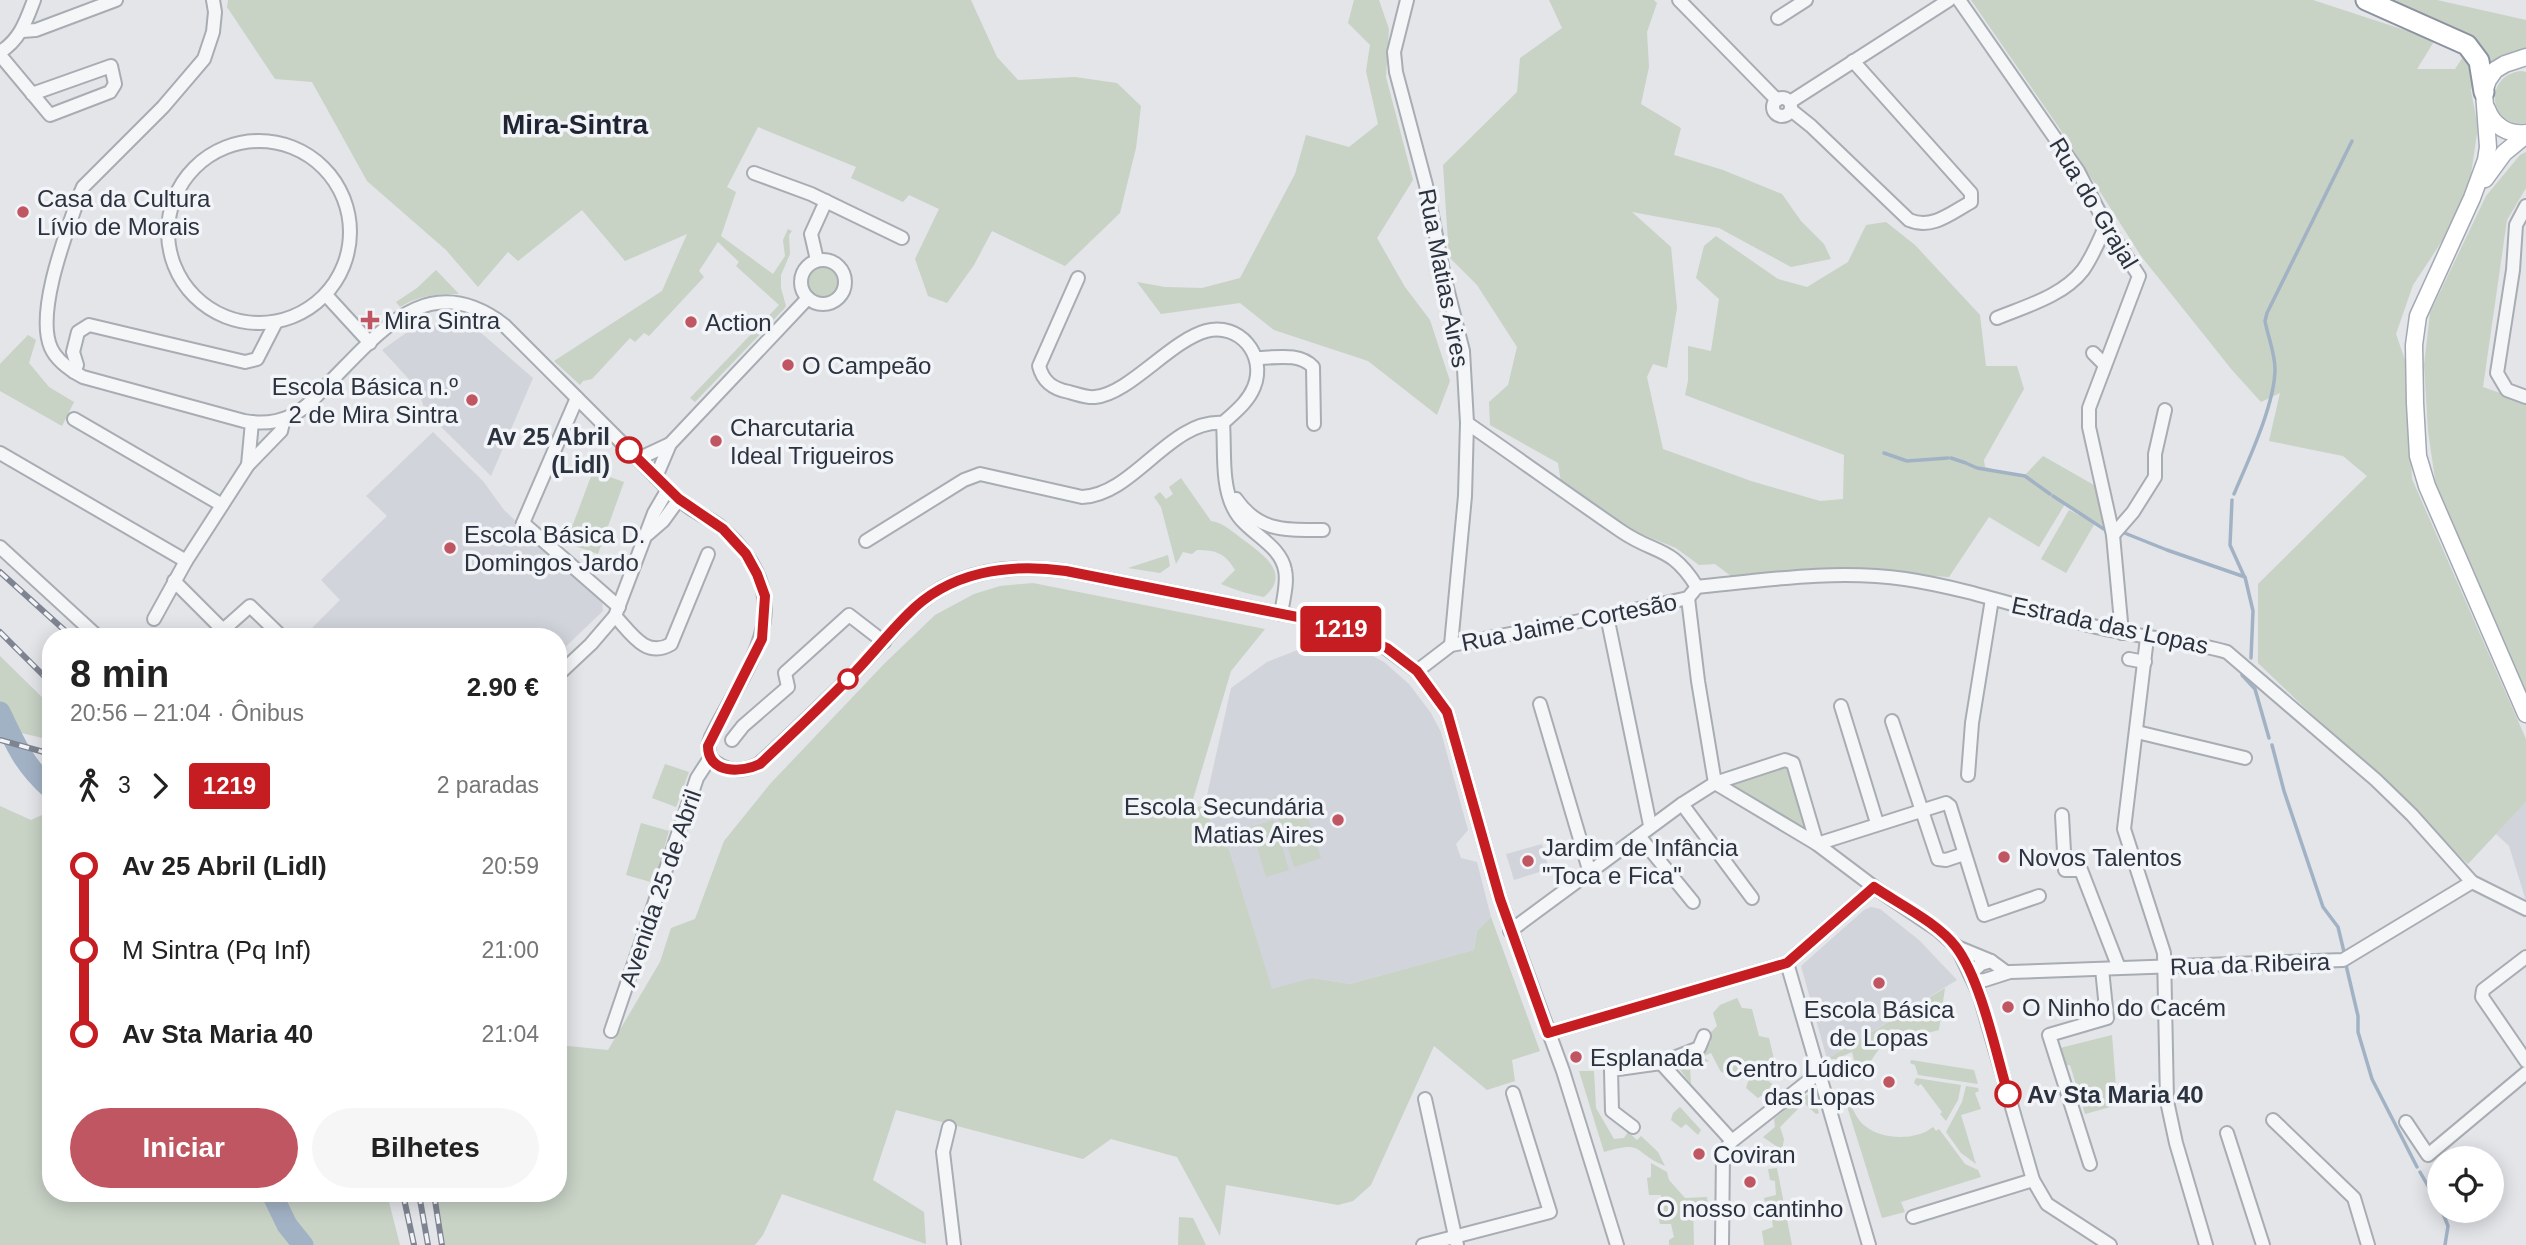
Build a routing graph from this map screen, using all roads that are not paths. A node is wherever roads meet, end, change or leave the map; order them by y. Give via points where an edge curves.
1 (34, 0) edge
2 (116, 0) edge
3 (213, 0) edge
4 (1407, 0) edge
5 (1679, 0) edge
6 (1806, 0) edge
7 (1949, 0) edge
8 (1959, 0) edge
9 (2366, 0) edge
10 (1778, 18) dead end
11 (22, 31) junction
12 (0, 53) edge
13 (2523, 59) edge
14 (1853, 61) junction
15 (32, 94) junction
16 (2485, 98) junction
17 (1786, 104) junction
18 (2526, 134) edge
19 (754, 173) dead end
20 (2472, 198) junction
21 (826, 201) junction
22 (2526, 206) edge
23 (2106, 225) junction
24 (902, 238) dead end
25 (817, 260) junction
26 (1078, 278) dead end
27 (326, 295) junction
28 (807, 299) junction
29 (1997, 318) dead end
30 (276, 322) junction
31 (369, 342) junction
32 (2093, 353) dead end
33 (1256, 358) junction
34 (2105, 365) junction
35 (74, 372) junction
36 (2526, 397) edge
37 (577, 398) junction
38 (2165, 410) dead end
39 (74, 419) dead end
40 (284, 419) junction
41 (252, 422) junction
42 (1223, 423) junction
43 (1467, 423) junction
44 (1314, 424) dead end
45 (670, 444) junction
46 (0, 453) edge
47 (638, 459) junction
48 (248, 465) junction
49 (656, 477) junction
50 (1227, 484) junction
51 (668, 489) junction
52 (679, 499) junction
53 (222, 505) junction
54 (695, 512) junction
55 (663, 521) junction
56 (1323, 530) dead end
57 (648, 534) junction
58 (2113, 535) junction
59 (866, 541) dead end
60 (0, 547) edge
61 (708, 554) dead end
62 (186, 561) junction
63 (174, 581) junction
64 (1697, 587) junction
65 (1688, 598) junction
66 (1992, 599) junction
67 (617, 612) junction
68 (1281, 614) junction
69 (1607, 616) junction
70 (154, 619) dead end
71 (88, 628) edge
72 (221, 628) edge
73 (232, 628) edge
74 (273, 628) edge
75 (2122, 633) junction
76 (2147, 638) junction
77 (884, 642) junction
78 (1451, 645) junction
79 (2129, 659) dead end
80 (2145, 663) junction
81 (567, 667) edge
82 (1417, 671) junction
83 (1541, 704) dead end
84 (1840, 706) dead end
85 (2526, 714) edge
86 (1892, 721) dead end
87 (2137, 732) junction
88 (732, 740) dead end
89 (710, 758) junction
90 (2245, 758) dead end
91 (1968, 775) dead end
92 (1715, 783) junction
93 (1682, 804) junction
94 (1921, 810) junction
95 (2062, 815) dead end
96 (1877, 823) junction
97 (1650, 825) junction
98 (1639, 836) junction
99 (1817, 844) junction
100 (1964, 854) junction
101 (1590, 873) junction
102 (2472, 882) junction
103 (1874, 887) junction
104 (2039, 896) dead end
105 (1752, 898) dead end
106 (1693, 902) dead end
107 (2526, 909) edge
108 (1510, 931) junction
109 (1956, 947) junction
110 (2526, 957) edge
111 (1991, 961) junction
112 (1787, 963) junction
113 (2163, 967) junction
114 (2119, 968) junction
115 (2102, 969) junction
116 (2006, 972) junction
117 (1974, 983) junction
118 (611, 1031) dead end
119 (1548, 1033) junction
120 (1704, 1036) dead end
121 (2526, 1061) edge
122 (1661, 1063) junction
123 (1820, 1072) junction
124 (2526, 1073) edge
125 (1513, 1093) dead end
126 (1425, 1099) dead end
127 (2273, 1120) dead end
128 (2406, 1122) dead end
129 (949, 1127) dead end
130 (1633, 1127) dead end
131 (2227, 1133) dead end
132 (1732, 1141) junction
133 (2090, 1164) dead end
134 (2033, 1180) junction
135 (1913, 1217) dead end
136 (1457, 1241) edge
137 (954, 1245) edge
138 (1423, 1245) edge
139 (1617, 1245) edge
140 (1722, 1245) edge
141 (1869, 1245) edge
142 (2110, 1245) edge
143 (2206, 1245) edge
144 (2263, 1245) edge
145 (2368, 1245) edge

1 - 11 street
2 - 11 street
3 - 35 street via 213,32 204,59 80,194 48,301 46,330 52,349
4 - 43 street, Rua Matias Aires via 1394,52 1396,72 1463,351
5 - 17 street
6 - 10 street
7 - 14 street
8 - 23 street, Rua do Grajal via 2078,171
9 - 16 highway via 2466,45 2479,61
11 - 12 street
12 - 15 street
13 - 16 main road via 2495,70
14 - 17 street
14 - 17 street via 1971,193 1971,202 1935,223 1919,225 1909,220
15 - 15 street via 50,115 110,92 115,84 111,66
16 - 18 main road via 2496,124
16 - 20 main road via 2488,147
18 - 20 main road via 2504,153
19 - 21 street
20 - 85 main road via 2418,316 2414,345 2418,456
21 - 24 street
21 - 25 street via 811,234
22 - 36 street via 2516,225 2497,373 2507,390
23 - 29 street via 2074,280 2048,297
23 - 34 street, Rua do Grajal via 2139,276
25 - 28 street via 800,280
25 - 28 street via 834,262 845,283 831,303
26 - 33 street via 1039,366 1054,389 1094,397 1111,392 1190,338 1208,331 1227,331 1244,338
27 - 30 street via 303,312
27 - 30 street via 340,275 351,234 341,191 323,166 297,149 267,142 236,144 212,155 192,171 178,192 168,230 171,256 182,281 199,301 222,316 248,323
27 - 31 street
28 - 45 street
30 - 35 street via 257,359 245,362 89,325 78,332
31 - 37 street, Avenida 25 de Abril via 412,309 438,302 463,303 504,325
31 - 40 street, Avenida 25 de Abril via 303,408
32 - 34 street
33 - 42 street via 1254,388
33 - 44 street via 1308,361 1313,367
34 - 58 street, Rua do Grajal via 2089,408 2089,427
35 - 41 street
37 - 47 street, Avenida 25 de Abril
37 - 67 street via 523,523
38 - 58 street via 2155,477
39 - 53 street
40 - 41 street
40 - 48 street via 281,431
41 - 48 street
42 - 50 street
42 - 59 street via 1193,428 1096,497 980,474
43 - 64 street via 1625,534 1669,554 1685,566
43 - 78 street, Rua Matias Aires
45 - 47 street
45 - 49 street
46 - 62 street
47 - 49 street, Avenida 25 de Abril
48 - 53 street
49 - 51 street, Avenida 25 de Abril
50 - 56 street via 1246,513 1266,525
50 - 68 street via 1240,519 1277,551 1282,561 1286,573
51 - 52 street, Avenida 25 de Abril
51 - 57 street
52 - 54 street, Avenida 25 de Abril
52 - 55 street
53 - 62 street
54 - 55 street
54 - 89 street, Avenida 25 de Abril via 723,529 746,554 765,596 762,639 711,737
55 - 57 street
57 - 67 street
58 - 75 street, Rua do Grajal
60 - 71 street
61 - 67 street via 671,644 662,649 642,644
62 - 63 street
63 - 70 street
63 - 72 street
64 - 65 street
64 - 66 street, Estrada das Lopas via 1842,574 1904,579
65 - 69 street, Rua Jaime Cortesão
65 - 92 street
66 - 75 street, Estrada das Lopas
66 - 91 street
67 - 81 street
68 - 77 street via 1034,566 984,571 937,592 908,614
68 - 82 street via 1353,633 1387,648
69 - 78 street, Rua Jaime Cortesão
69 - 97 street
73 - 74 street via 250,606
75 - 76 street, Estrada das Lopas
76 - 80 street
76 - 102 street, Estrada das Lopas via 2227,652 2376,780
77 - 88 street via 849,615 785,673 788,687
77 - 89 street via 760,764 736,771
78 - 82 street, Rua Jaime Cortesão
79 - 80 street
80 - 87 street
82 - 108 street via 1447,712
83 - 101 street
84 - 96 street
86 - 94 street
87 - 90 street
87 - 113 street via 2124,829 2164,953
89 - 118 street, Avenida 25 de Abril via 697,778
92 - 93 street
92 - 99 street
92 - 99 street via 1790,760
93 - 97 street
93 - 105 street
94 - 96 street
94 - 100 street via 1938,859
94 - 100 street via 1946,803 1950,806
95 - 114 street via 2065,870 2081,870
96 - 99 street
97 - 98 street
98 - 101 street
98 - 106 street
99 - 103 street
100 - 104 street via 1984,915
101 - 108 street
102 - 107 street, Estrada das Lopas
102 - 113 street, Rua da Ribeira via 2343,960
103 - 109 street
103 - 112 street
108 - 119 street
109 - 111 street
109 - 117 street
110 - 121 street via 2483,990 2482,997
111 - 116 street
111 - 117 street via 1980,964
112 - 119 street
112 - 123 street
113 - 114 street, Rua da Ribeira
113 - 143 street via 2167,1101
114 - 115 street, Rua da Ribeira
115 - 116 street, Rua da Ribeira
115 - 133 street via 2107,1018 2049,1035
116 - 117 street
117 - 134 street
119 - 139 street
120 - 122 street via 1699,1048
122 - 130 street via 1611,1070 1612,1111
122 - 132 street
123 - 132 street
123 - 141 street
124 - 128 street via 2428,1155
125 - 136 street via 1550,1212
126 - 136 street
127 - 145 street via 2354,1198
129 - 137 street via 943,1153
131 - 144 street
132 - 140 street via 1723,1152
134 - 135 street
134 - 142 street via 2047,1204
136 - 138 street

